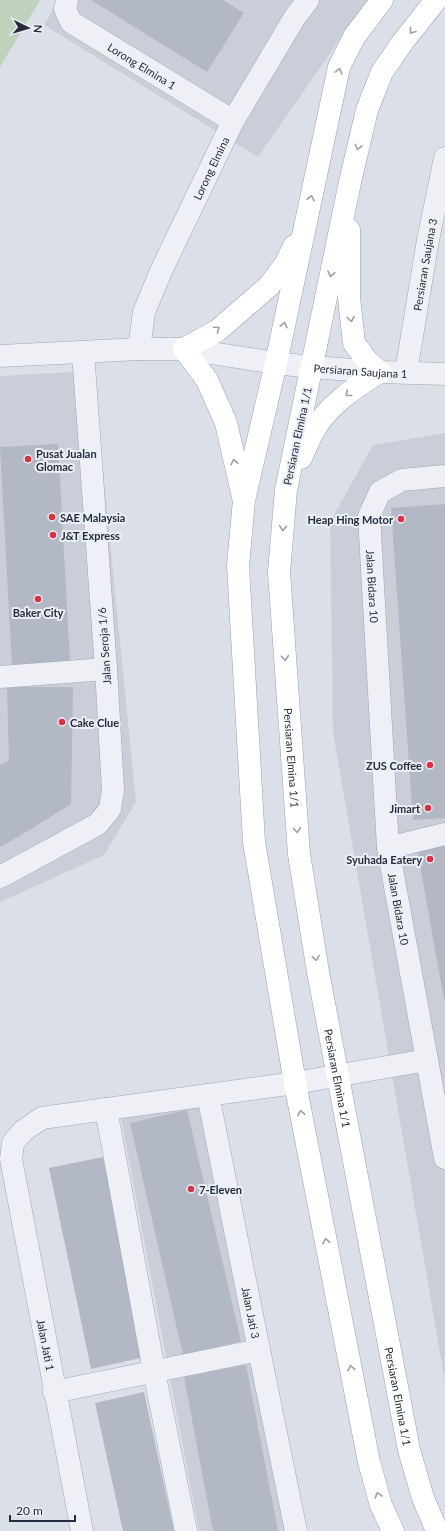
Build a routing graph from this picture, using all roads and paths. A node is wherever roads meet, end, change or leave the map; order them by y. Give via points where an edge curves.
1 (308, 0) edge
2 (382, 0) edge
3 (436, 0) edge
4 (66, 5) edge
5 (233, 121) junction
6 (445, 158) edge
7 (350, 182) junction
8 (306, 223) junction
9 (139, 348) junction
10 (184, 349) junction
11 (83, 352) junction
12 (0, 356) edge
13 (276, 364) junction
14 (311, 367) junction
15 (380, 372) junction
16 (406, 372) junction
17 (445, 374) edge
18 (445, 476) edge
19 (286, 490) junction
20 (244, 500) junction
21 (106, 669) junction
22 (0, 677) edge
23 (445, 834) edge
24 (388, 848) junction
25 (0, 877) edge
26 (427, 1060) junction
27 (338, 1075) junction
28 (295, 1083) junction
29 (208, 1095) junction
30 (106, 1109) junction
31 (444, 1144) edge
32 (258, 1350) junction
33 (154, 1372) junction
34 (54, 1392) junction
35 (82, 1531) edge
36 (186, 1531) edge
37 (296, 1531) edge
38 (393, 1531) edge
39 (437, 1531) edge

1 - 5 street, Lorong Elmina via 295,17
8 -> 2 main road via 339,67 354,37
3 -> 7 main road, Persiaran Elmina 1/1 via 382,72 367,110
4 - 5 street, Lorong Elmina 1 via 71,22
5 - 9 street, Lorong Elmina via 144,312
6 - 16 street, Persiaran Saujana 3 via 428,240
7 -> 14 main road, Persiaran Elmina 1/1
7 -> 15 main road via 349,298 354,343 368,362
10 -> 8 main road via 217,331 269,286 286,263
13 -> 8 main road
9 - 10 street
9 - 11 street
10 - 13 street
20 -> 10 main road via 226,423 207,380
11 - 12 street
11 - 21 street, Jalan Seroja 1/6
13 - 14 street, Persiaran Saujana 1
13 - 20 main road
14 - 15 street, Persiaran Saujana 1
14 - 19 main road, Persiaran Elmina 1/1
15 - 16 street, Persiaran Saujana 1
15 -> 19 main road via 334,405 314,431
16 - 17 street, Persiaran Saujana 1
18 - 24 street, Jalan Bidara 10 via 402,480 380,492 369,516
19 -> 27 main road, Persiaran Elmina 1/1 via 279,572 299,854
20 - 28 main road via 238,566 254,842
21 - 22 street
21 - 25 street, Jalan Seroja 1/6 via 113,790 110,809 98,824
23 - 24 street
24 - 26 street, Jalan Bidara 10
26 - 27 street
26 - 31 street, Jalan Bidara 10
27 - 28 street
27 - 39 main road, Persiaran Elmina 1/1 via 409,1450 423,1498
28 - 29 street
38 -> 28 main road via 381,1505 369,1462
29 - 30 street
29 - 32 street, Jalan Jati 3
30 - 33 street
30 - 34 street, Jalan Jati 1 via 42,1118 23,1131 13,1143 10,1159
32 - 33 street
32 - 37 street, Jalan Jati 3
33 - 34 street
33 - 36 street
34 - 35 street, Jalan Jati 1

